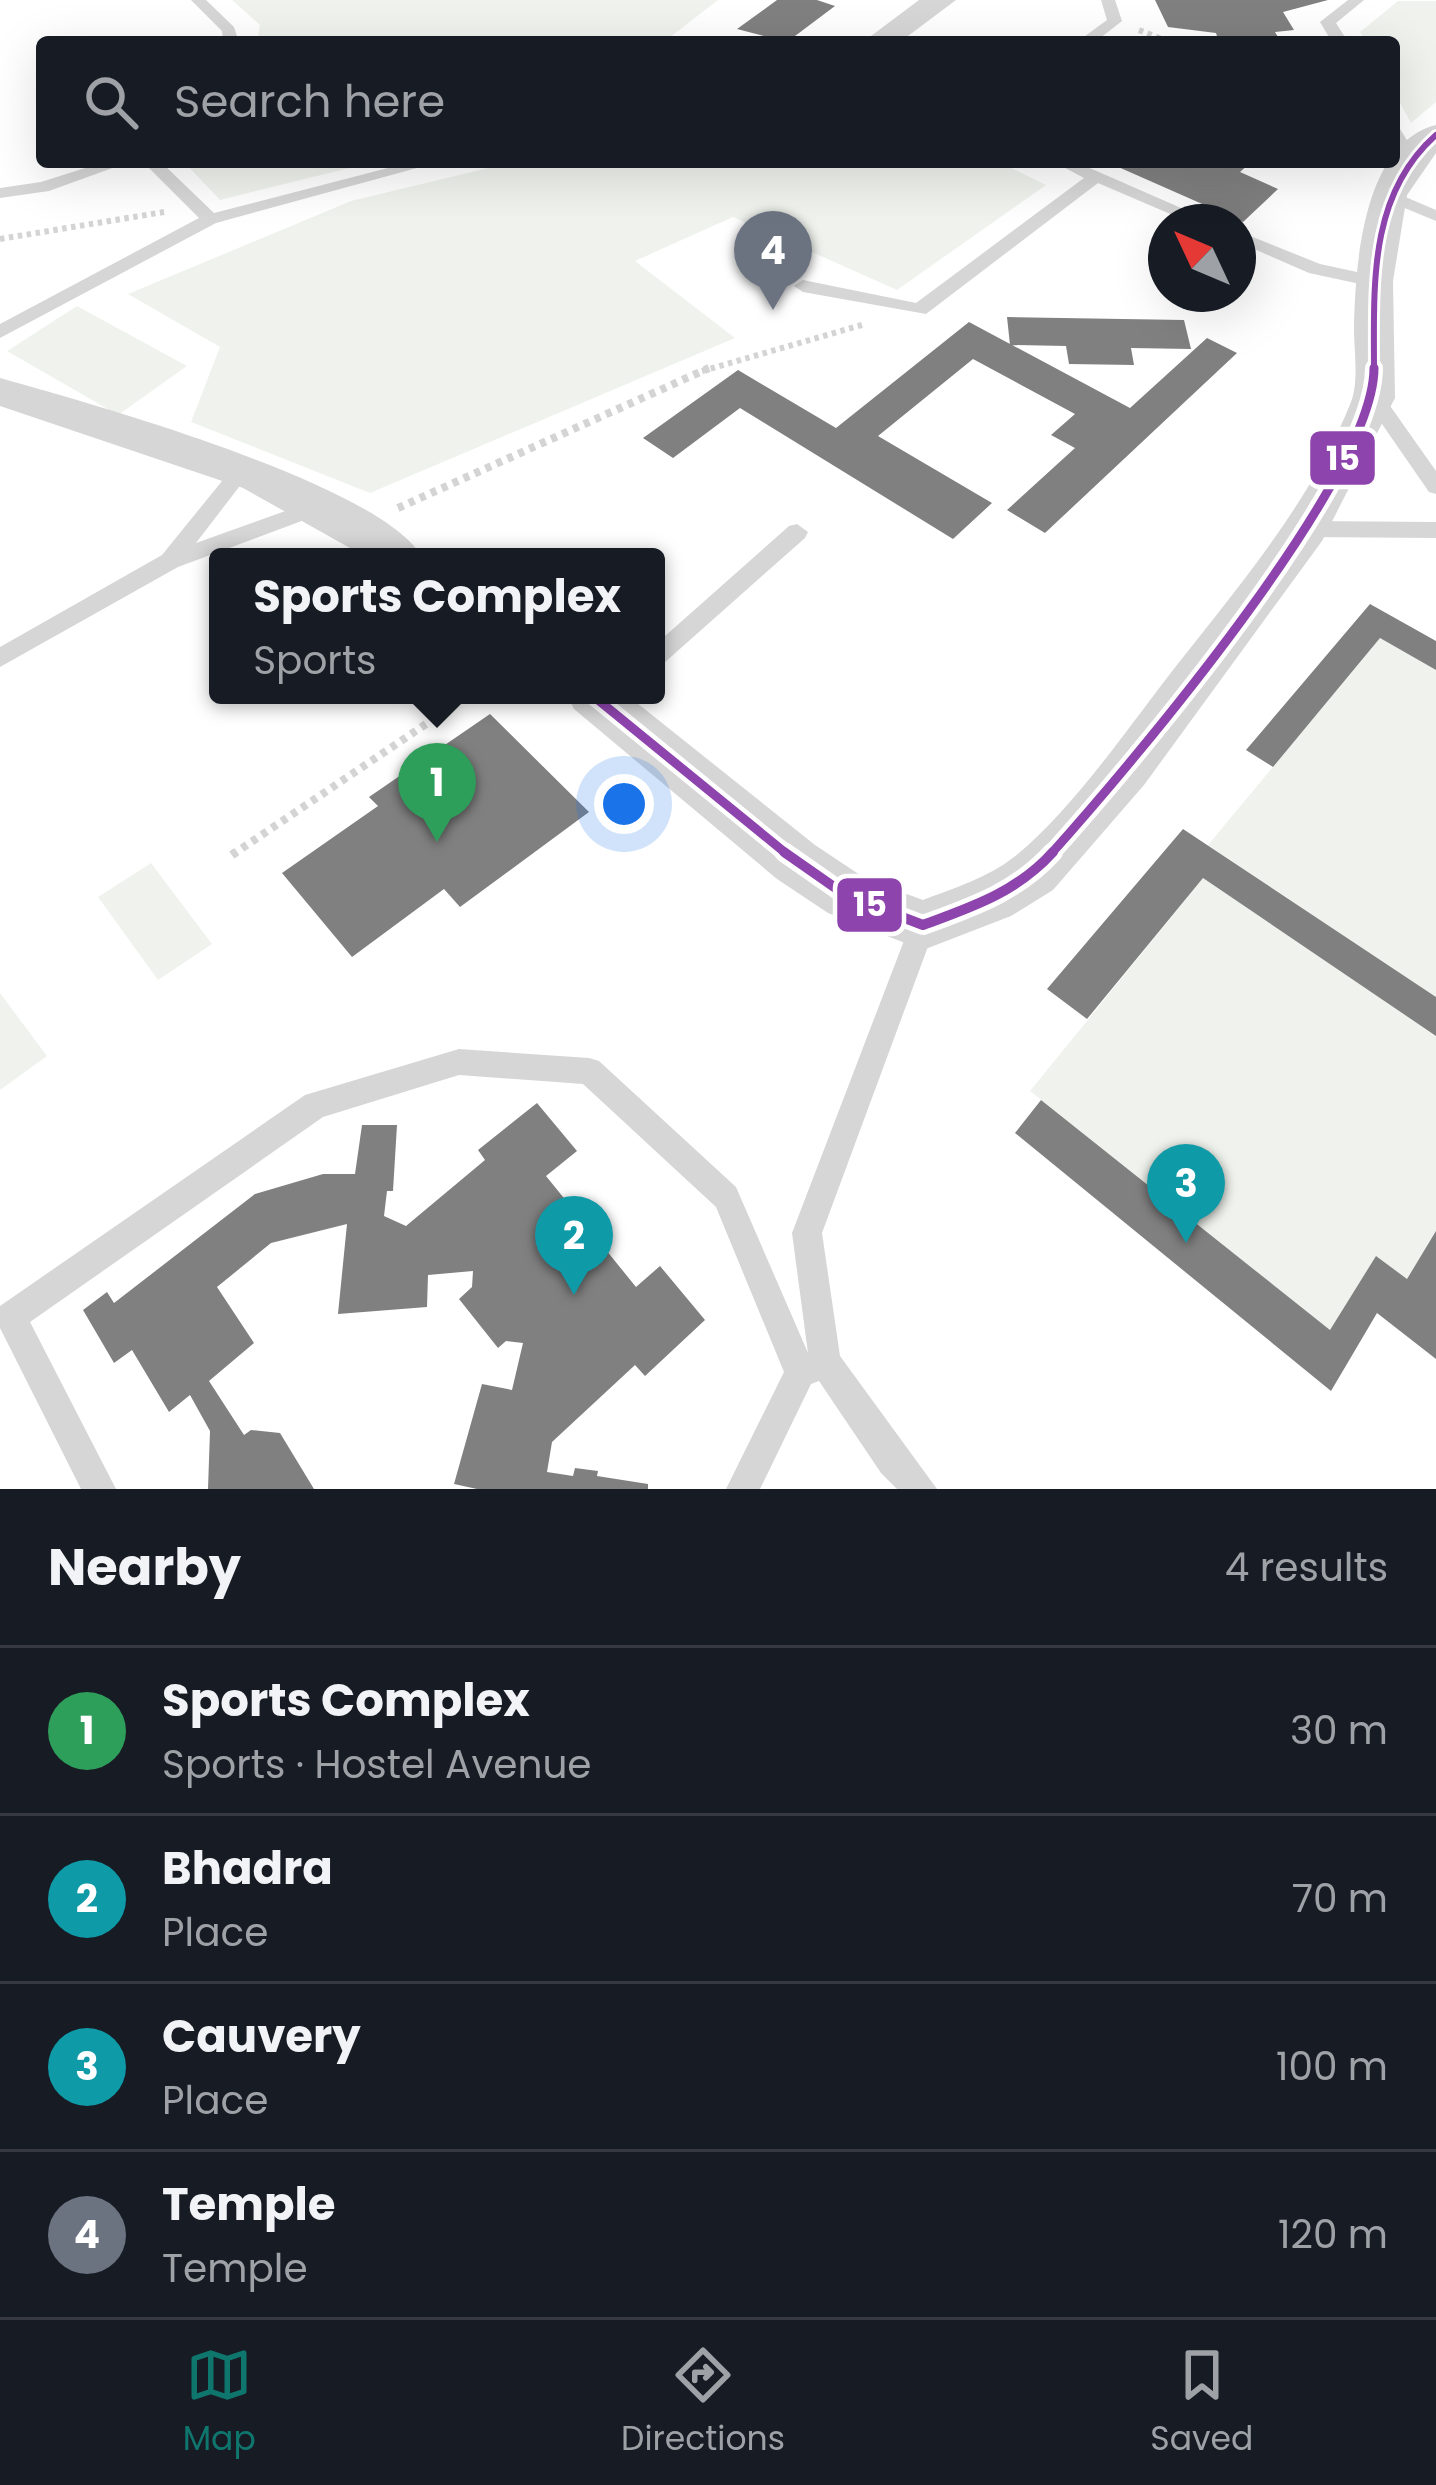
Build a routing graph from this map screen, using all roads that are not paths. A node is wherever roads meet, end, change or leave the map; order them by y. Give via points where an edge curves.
1 (199, 0) edge
2 (940, 0) edge
3 (1108, 0) edge
4 (1358, 0) edge
5 (230, 36) edge
6 (887, 36) edge
7 (1094, 36) edge
8 (1336, 36) edge
9 (1407, 155) edge
10 (102, 168) edge
11 (157, 168) edge
12 (404, 168) edge
13 (1076, 168) edge
14 (1096, 177) junction
15 (0, 194) edge
16 (1161, 204) edge
17 (203, 213) junction
18 (1436, 216) edge
19 (1256, 243) edge
20 (1374, 280) junction
21 (803, 286) dead end
22 (0, 332) edge
23 (0, 392) edge
24 (1374, 398) junction
25 (242, 470) junction
26 (1436, 487) edge
27 (316, 508) junction
28 (1306, 529) junction
29 (1436, 530) edge
30 (797, 532) dead end
31 (387, 548) edge
32 (170, 561) junction
33 (665, 649) edge
34 (0, 658) edge
35 (610, 704) edge
36 (922, 926) junction
37 (812, 1368) junction
38 (99, 1489) edge
39 (743, 1489) edge
40 (920, 1489) edge

1 - 5 lane
2 - 6 street
3 - 7 lane via 1115,21
4 - 8 lane via 1328,22
9 - 18 lane
9 - 20 street
10 - 15 lane
11 - 17 lane
12 - 17 lane
13 - 14 lane
14 - 16 lane
14 - 21 lane via 919,310
17 - 22 lane
19 - 20 lane
20 - 24 street
23 - 25 street
24 - 26 lane
24 - 28 street
25 - 27 street
25 - 32 lane
27 - 31 street
27 - 32 lane
28 - 29 lane
28 - 36 street via 1126,770 1034,873
30 - 33 lane
32 - 34 lane
35 - 36 street via 796,862 847,896
36 - 37 lane via 807,1233
37 - 38 lane via 726,1197 589,1071 459,1062 315,1105 11,1317
37 - 39 lane
37 - 40 lane

